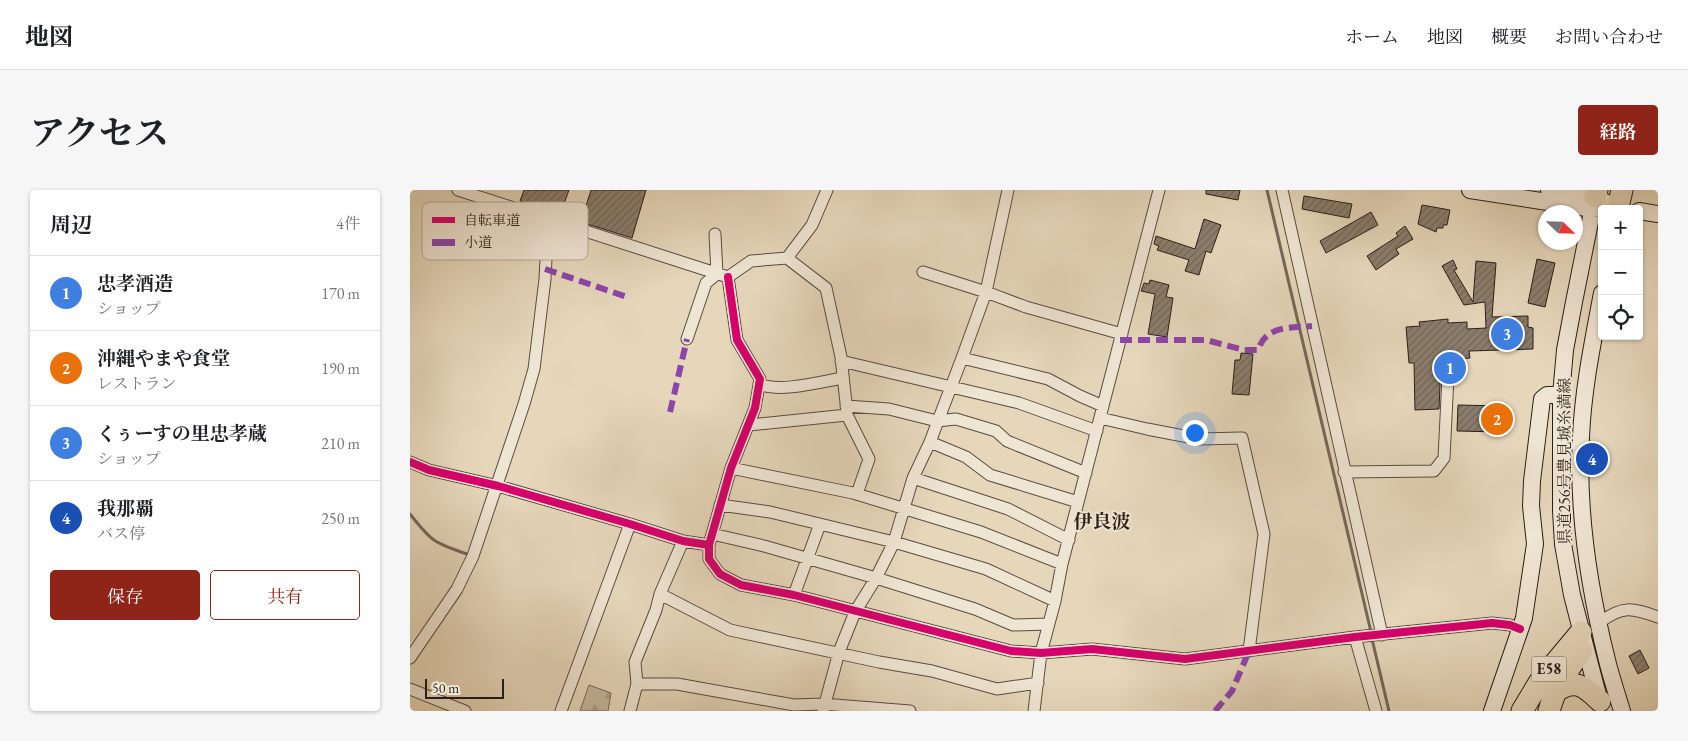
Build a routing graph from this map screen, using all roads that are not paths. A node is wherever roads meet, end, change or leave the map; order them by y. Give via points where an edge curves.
1 (458, 190) edge
2 (827, 190) edge
3 (1008, 190) edge
4 (1159, 190) edge
5 (1282, 190) edge
6 (1470, 190) edge
7 (1549, 190) edge
8 (1595, 199) edge
9 (1531, 200) junction
10 (495, 202) edge
11 (1622, 204) edge
12 (1541, 205) edge
13 (1643, 212) edge
14 (1658, 214) edge
15 (588, 232) edge
16 (715, 234) dead end
17 (1579, 250) edge
18 (787, 258) junction
19 (545, 260) edge
20 (923, 272) dead end
21 (722, 275) junction
22 (1577, 284) junction
23 (986, 292) junction
24 (1602, 295) edge
25 (1122, 334) junction
26 (687, 339) dead end
27 (962, 358) junction
28 (841, 362) junction
29 (1448, 377) dead end
30 (843, 378) junction
31 (759, 384) junction
32 (950, 387) junction
33 (1561, 395) junction
34 (1103, 406) junction
35 (846, 411) junction
36 (1100, 418) junction
37 (937, 421) junction
38 (749, 425) junction
39 (1097, 430) junction
40 (930, 442) junction
41 (410, 462) edge
42 (731, 468) junction
43 (1344, 472) junction
44 (1086, 473) junction
45 (913, 478) junction
46 (498, 486) junction
47 (857, 494) junction
48 (1078, 502) junction
49 (720, 505) junction
50 (904, 508) junction
51 (630, 524) junction
52 (820, 524) junction
53 (710, 539) junction
54 (1069, 540) junction
55 (683, 541) junction
56 (894, 542) junction
57 (808, 559) junction
58 (1062, 564) junction
59 (876, 578) junction
60 (660, 594) junction
61 (794, 596) junction
62 (1055, 602) junction
63 (855, 612) junction
64 (1658, 618) edge
65 (1048, 624) junction
66 (1520, 629) junction
67 (1588, 634) junction
68 (1382, 635) junction
69 (1355, 637) junction
70 (1249, 651) junction
71 (839, 652) junction
72 (1041, 653) junction
73 (410, 658) edge
74 (1038, 683) junction
75 (637, 684) junction
76 (410, 689) edge
77 (1552, 701) edge
78 (1601, 706) edge
79 (823, 708) edge
80 (465, 711) edge
81 (561, 711) edge
82 (630, 711) edge
83 (910, 711) edge
84 (1034, 711) edge
85 (1376, 711) edge
86 (1492, 711) edge
87 (1522, 711) edge
88 (1622, 711) edge

1 - 10 street
2 - 18 street via 812,224
3 - 23 street
4 - 25 street
5 - 43 street
6 - 9 main road
7 - 8 main road
8 - 9 main road
8 - 11 main road
8 - 22 main road, 県道256号豊見城糸満線
9 - 12 main road
13 - 14 main road
15 - 21 street
16 - 21 street
17 - 22 main road
18 - 21 street via 751,261
18 - 28 street via 826,288
19 - 46 street via 534,370
20 - 23 street
21 - 26 street via 706,283
21 - 31 street via 737,340 760,379
22 - 33 main road, 県道256号豊見城糸満線
23 - 25 street via 1026,307
23 - 27 street
24 - 67 main road, 県道256号豊見城糸満線 via 1584,407 1581,457
25 - 34 street
27 - 32 street
27 - 34 street via 1048,379
28 - 30 street
28 - 32 street
29 - 43 street via 1444,458 1434,470
30 - 31 street via 767,388
30 - 35 street
31 - 38 street via 756,408
32 - 37 street
32 - 39 street via 1019,403
33 - 66 main road via 1547,395 1542,399 1532,481 1535,544
33 - 67 main road, 県道256号豊見城糸満線 via 1563,544 1572,595
34 - 36 street
35 - 37 street via 867,406 889,408
35 - 38 street
35 - 47 street via 868,459
36 - 39 street
36 - 70 street via 1199,439 1242,438 1264,534
37 - 40 street
37 - 44 street via 956,420 996,431 1007,441
38 - 42 street
39 - 44 street
40 - 45 street
40 - 48 street via 966,457 990,475
41 - 46 street via 429,470
42 - 47 street
42 - 49 street
43 - 68 street
44 - 48 street
45 - 50 street
45 - 54 street via 1008,509
46 - 51 street
46 - 73 street via 469,564
47 - 50 street
48 - 54 street
49 - 52 street
49 - 53 street
50 - 56 street
50 - 58 street via 982,532
51 - 55 street
51 - 81 street
52 - 56 street
52 - 57 street
53 - 55 street
53 - 57 street via 764,546
53 - 61 street via 709,559 720,574 741,586
54 - 58 street
55 - 60 street
56 - 59 street
56 - 62 street via 986,569
57 - 59 street
57 - 61 street
58 - 62 street
59 - 63 street
59 - 65 street via 975,609 1014,625
60 - 71 street via 730,630
60 - 75 street via 635,662
61 - 63 street
62 - 65 street
63 - 71 street
63 - 72 street via 1010,651
64 - 67 street via 1628,609 1610,615
65 - 72 street
66 - 68 street via 1492,623
66 - 86 main road
67 - 77 highway, E58
67 - 78 main road, 県道256号豊見城糸満線
67 - 87 highway, E58 via 1545,674
67 - 88 main road, 県道256号豊見城糸満線 via 1608,662
68 - 69 street
69 - 70 street
69 - 85 street
70 - 72 street via 1185,659 1092,649
71 - 74 street via 997,689
71 - 79 street
72 - 74 street
74 - 84 street
75 - 79 street via 677,684
75 - 82 street
76 - 80 street
77 - 78 highway via 1560,688 1576,684 1585,688
79 - 83 street

